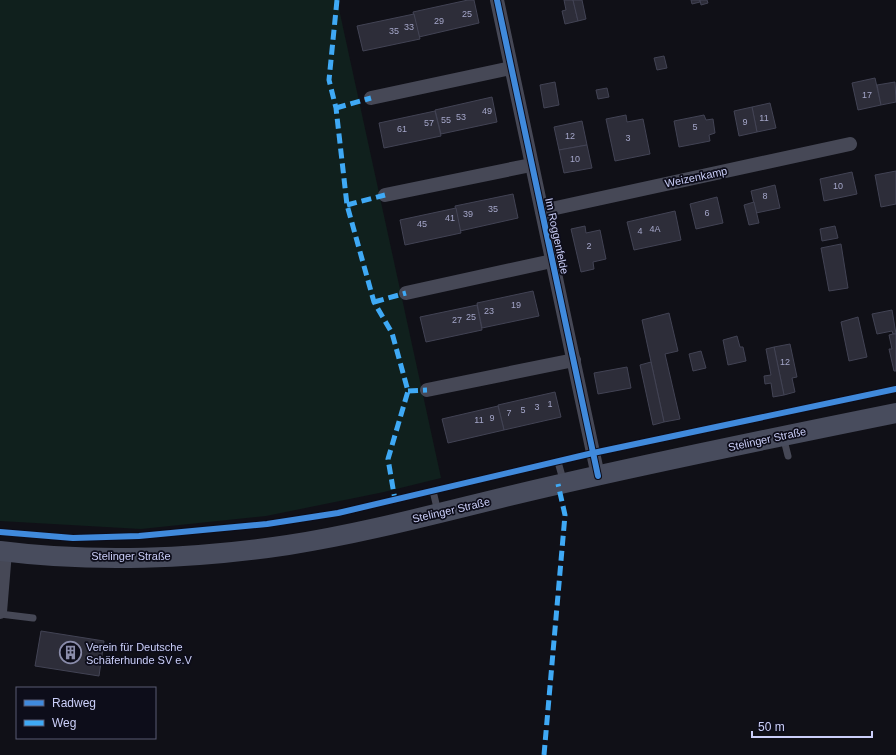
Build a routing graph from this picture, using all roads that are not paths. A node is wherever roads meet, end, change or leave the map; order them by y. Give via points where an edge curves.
1 (497, 0) edge
2 (511, 68) junction
3 (371, 98) dead end
4 (850, 144) dead end
5 (531, 165) junction
6 (385, 195) dead end
7 (542, 211) junction
8 (552, 261) junction
9 (406, 293) dead end
10 (574, 360) junction
11 (427, 390) dead end
12 (896, 413) edge
13 (783, 436) junction
14 (788, 456) dead end
15 (558, 462) dead end
16 (598, 476) junction
17 (564, 483) junction
18 (433, 491) dead end
19 (438, 513) junction
20 (2, 552) edge
21 (0, 613) edge
22 (33, 618) dead end

1 - 2 street, Im Roggenfelde
2 - 3 street
2 - 5 street, Im Roggenfelde
4 - 7 street, Weizenkamp
5 - 6 street
5 - 7 street, Im Roggenfelde
7 - 8 street, Im Roggenfelde
8 - 9 street, Im Roggenfelde
8 - 10 street, Im Roggenfelde
10 - 11 street
10 - 16 street, Im Roggenfelde
12 - 13 main road, Stelinger Straße
13 - 14 lane
13 - 16 main road, Stelinger Straße
15 - 17 lane
16 - 17 main road, Stelinger Straße
17 - 19 main road, Stelinger Straße
18 - 19 lane
19 - 20 main road, Stelinger Straße via 287,545 206,554 164,557 65,556
20 - 21 street
21 - 22 lane

